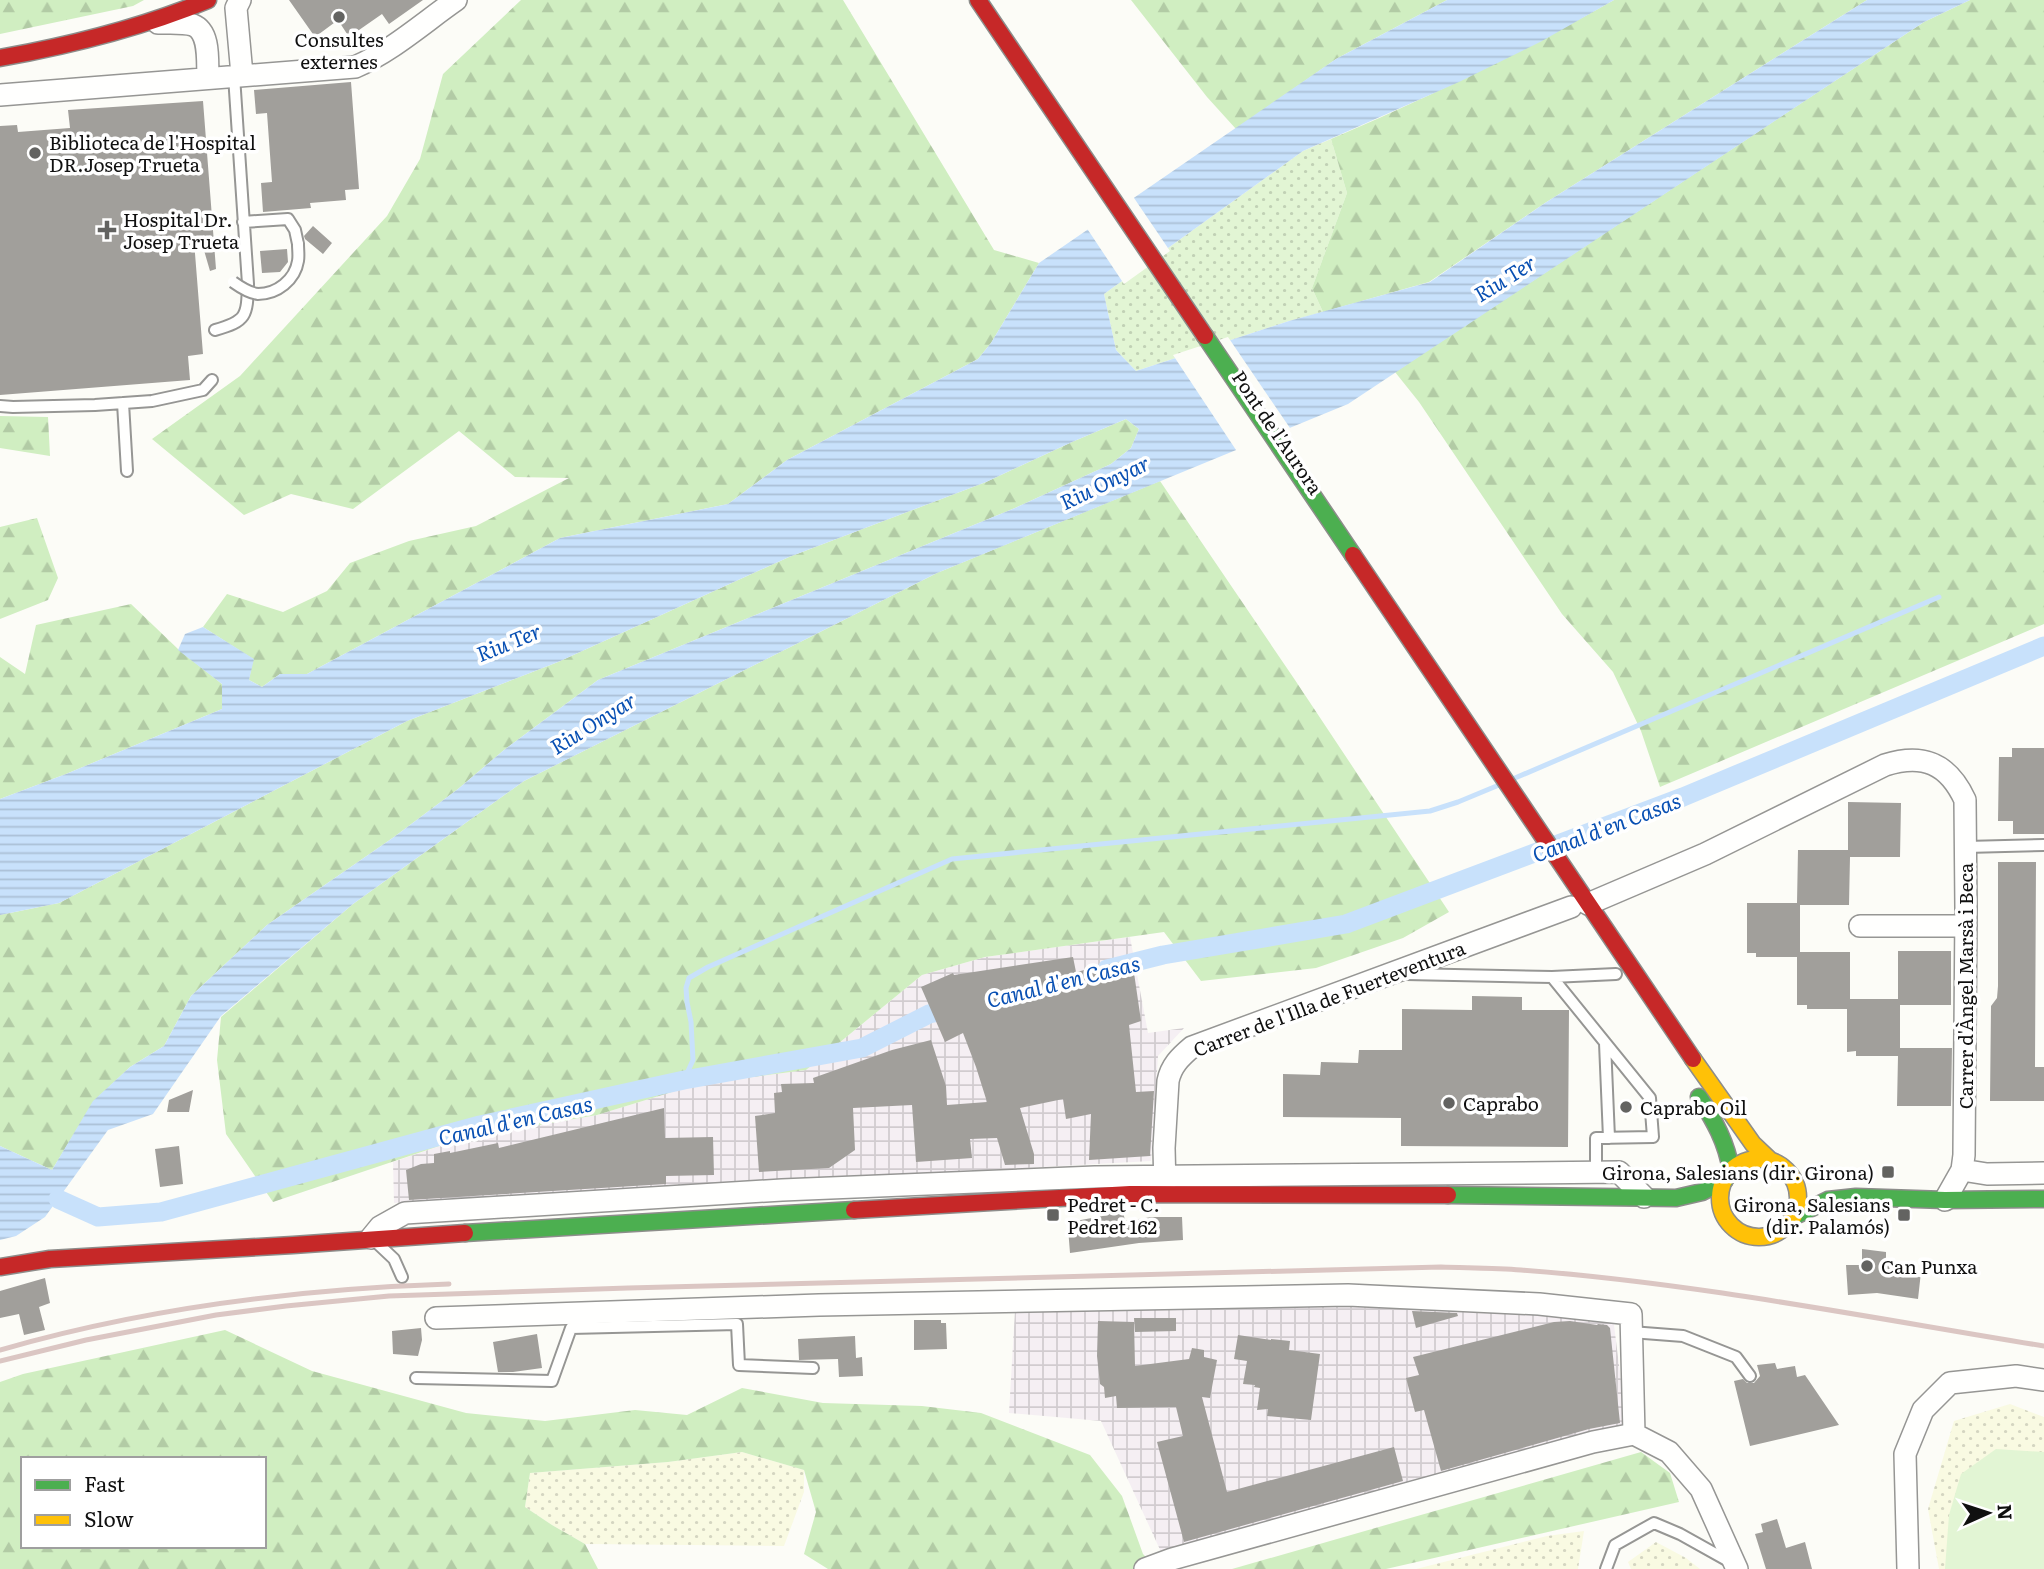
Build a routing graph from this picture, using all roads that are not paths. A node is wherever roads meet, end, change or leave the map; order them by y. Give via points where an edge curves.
1 (208, 0) edge
2 (240, 0) edge
3 (456, 0) edge
4 (960, 0) edge
5 (978, 0) edge
6 (149, 22) junction
7 (0, 58) edge
8 (238, 75) junction
9 (208, 78) junction
10 (0, 95) edge
11 (243, 222) junction
12 (233, 282) dead end
13 (215, 330) dead end
14 (212, 380) dead end
15 (123, 403) junction
16 (0, 405) edge
17 (127, 471) dead end
18 (1947, 773) joint
19 (2044, 845) edge
20 (1966, 847) junction
21 (1535, 854) dead end
22 (1575, 906) junction
23 (1860, 926) dead end
24 (1966, 926) junction
25 (1603, 954) dead end
26 (1389, 974) junction
27 (1552, 977) junction
28 (1620, 979) joint
29 (1651, 1026) dead end
30 (1605, 1042) junction
31 (1665, 1046) dead end
32 (1693, 1087) dead end
33 (1609, 1138) junction
34 (1771, 1161) junction
35 (1962, 1170) junction
36 (1596, 1172) junction
37 (2044, 1173) edge
38 (1728, 1176) junction
39 (1791, 1176) junction
40 (1165, 1185) junction
41 (1644, 1197) junction
42 (1856, 1197) junction
43 (1676, 1198) junction
44 (2044, 1199) edge
45 (1945, 1200) junction
46 (1725, 1217) junction
47 (1793, 1217) junction
48 (371, 1238) junction
49 (0, 1267) edge
50 (402, 1277) dead end
51 (737, 1316) junction
52 (436, 1318) dead end
53 (1631, 1332) junction
54 (813, 1368) dead end
55 (1749, 1376) dead end
56 (416, 1378) dead end
57 (2044, 1380) edge
58 (1634, 1434) junction
59 (1611, 1552) junction
60 (1735, 1567) edge
61 (1146, 1569) edge
62 (1606, 1569) edge
63 (1614, 1569) edge
64 (1908, 1569) edge

1 - 6 main road
2 - 8 street via 236,8
3 - 8 street via 355,67
4 - 21 main road, Pont de l'Aurora
5 - 22 main road, Pont de l'Aurora via 1574,883
6 - 7 main road via 77,43
6 - 9 street via 192,25 200,30 205,38
8 - 9 street
8 - 11 lane
9 - 10 street
11 - 12 lane, bridge via 288,219 295,230 298,262 282,287 257,294
11 - 13 lane via 247,309 237,324
14 - 15 lane via 203,390
15 - 16 lane
15 - 17 lane
18 - 20 street, Carrer d'Àngel Marsà i Beca via 1965,800
18 - 22 street, Carrer de l'Illa de Fuerteventura via 1921,760 1885,765 1705,854
19 - 20 lane
20 - 24 street, Carrer d'Àngel Marsà i Beca
22 - 26 street, Carrer de l'Illa de Fuerteventura
22 - 34 main road, Pont de l'Aurora
23 - 24 street
24 - 35 street, Carrer d'Àngel Marsà i Beca
25 - 28 main road
26 - 27 lane
26 - 40 street, Carrer de l'Illa de Fuerteventura via 1202,1043 1183,1055 1168,1081
27 - 28 lane
27 - 30 lane
29 - 31 main road
30 - 33 lane
30 - 33 lane via 1650,1098 1653,1137
32 - 38 main road via 1729,1153
33 - 36 lane via 1596,1138
34 - 38 main road via 1745,1161
34 - 39 main road
35 - 37 street
35 - 45 street, Carrer d'Àngel Marsà i Beca
36 - 40 street
36 - 41 street via 1619,1172
38 - 43 main road via 1702,1192
38 - 46 main road via 1720,1197
39 - 42 main road
39 - 47 main road via 1798,1196
40 - 41 main road via 1368,1194
40 - 48 street via 782,1190 405,1213 380,1227
41 - 43 main road
42 - 45 main road
42 - 47 main road via 1828,1200
43 - 46 main road
44 - 45 main road
46 - 47 main road via 1740,1231 1759,1237 1779,1231
48 - 49 main road via 50,1259
48 - 50 lane via 394,1259
51 - 52 street
51 - 53 street via 1348,1295 1539,1304 1630,1314
51 - 54 lane via 739,1365
51 - 56 lane via 570,1328 552,1381
53 - 55 lane via 1683,1336 1736,1357
53 - 58 street
57 - 64 street via 2016,1376 1950,1383 1923,1410 1905,1454
58 - 60 street via 1668,1451 1701,1489
58 - 61 street
59 - 60 lane via 1615,1545 1654,1523
59 - 62 lane
59 - 63 lane

